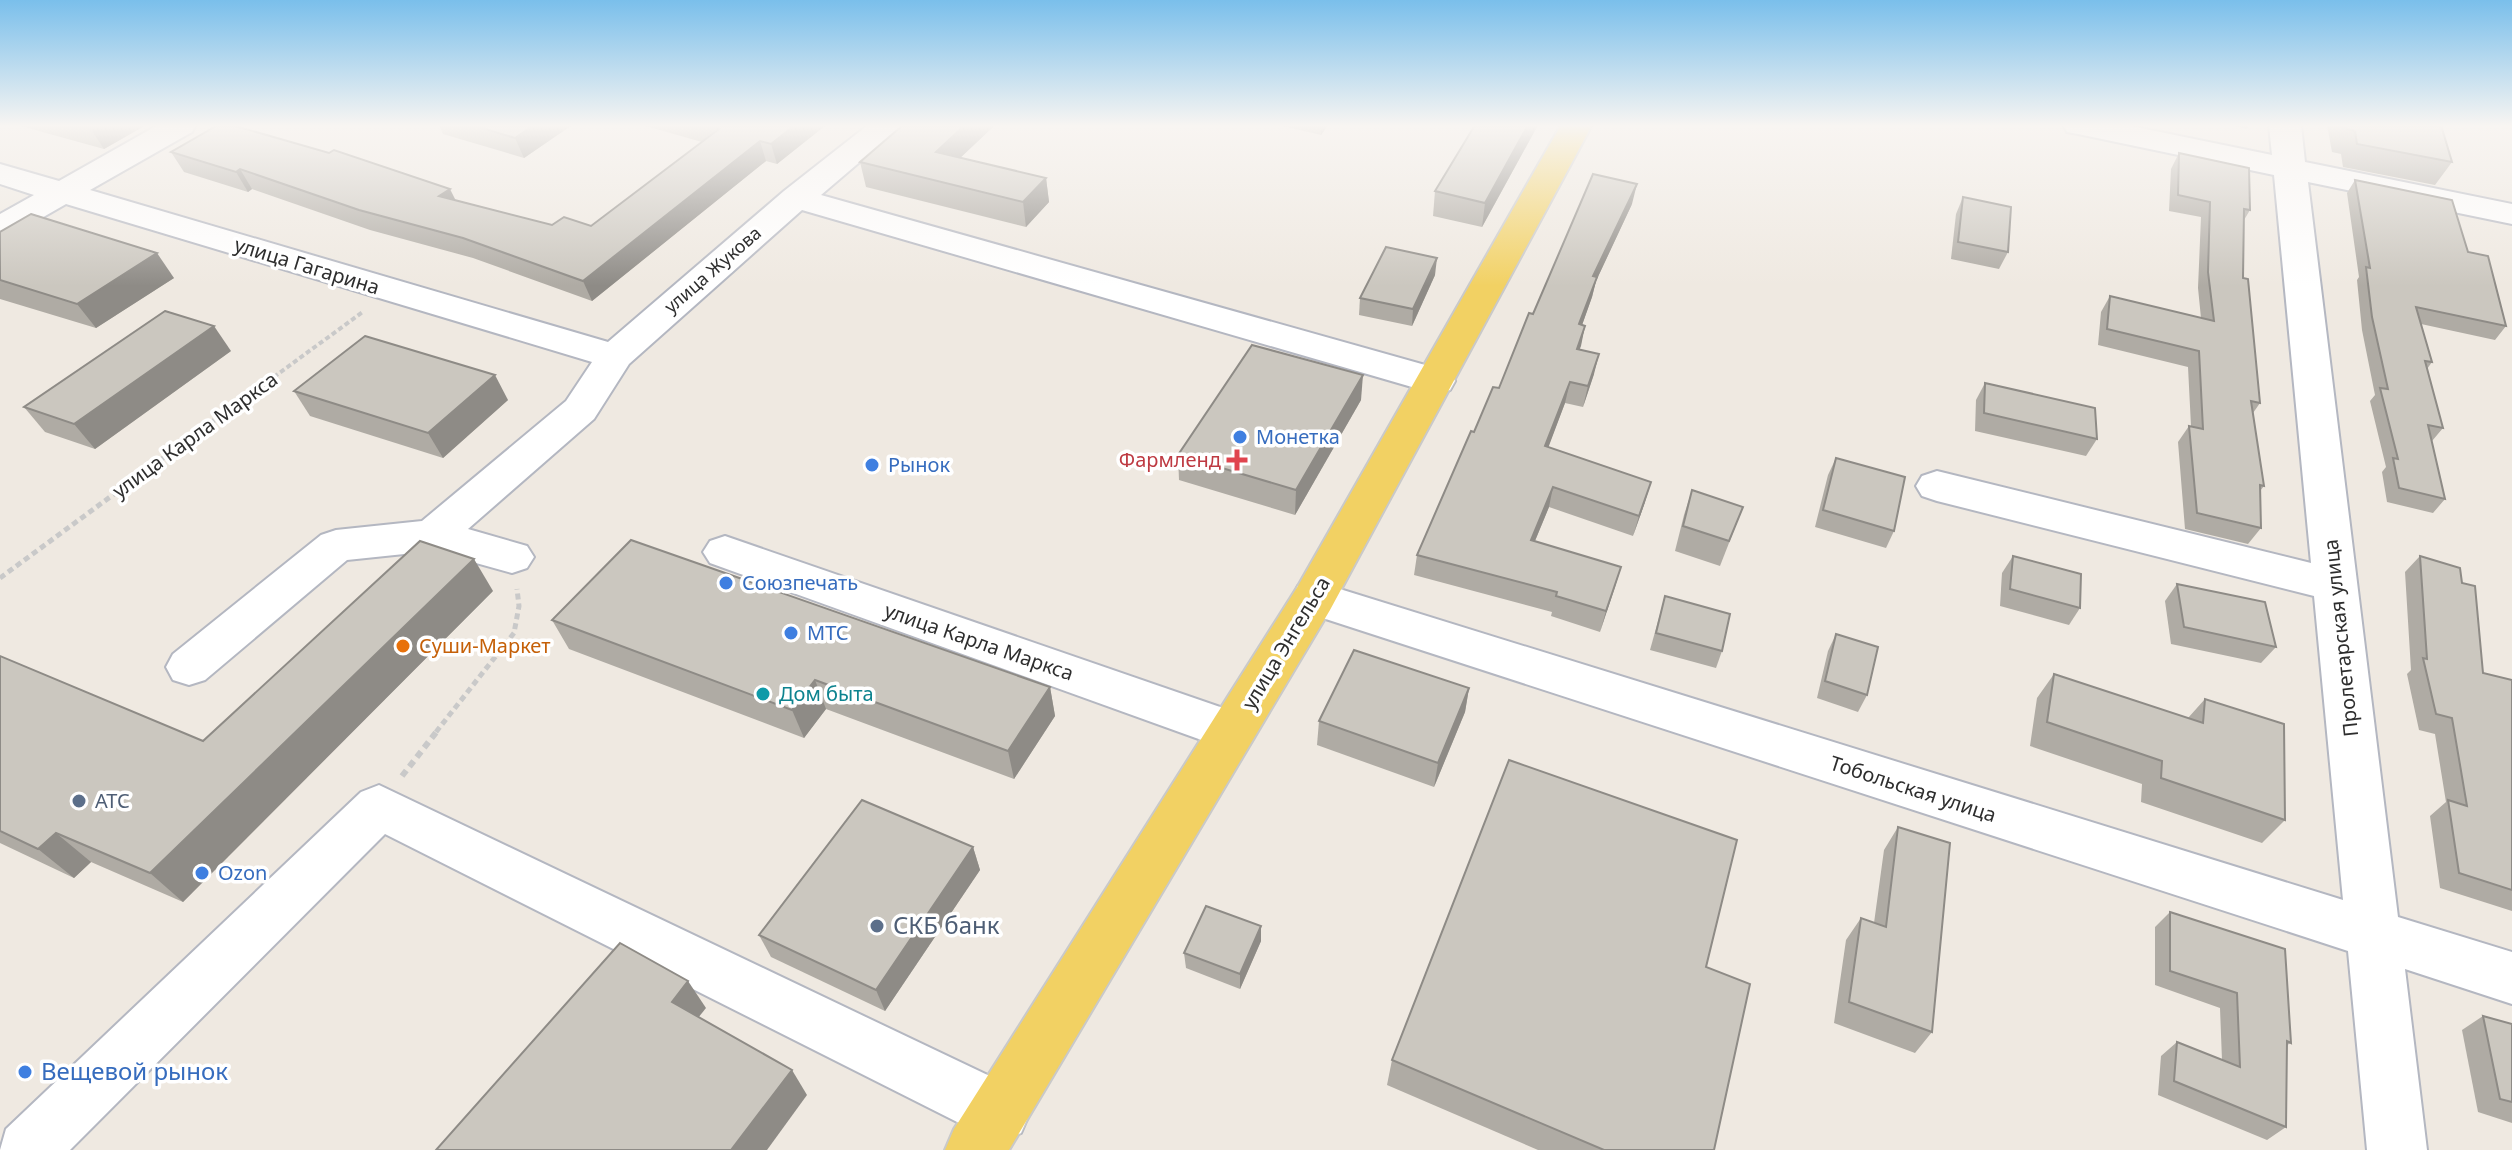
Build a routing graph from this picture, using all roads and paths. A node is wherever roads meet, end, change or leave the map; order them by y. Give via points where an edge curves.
1 (15, 179) edge
2 (86, 179) edge
3 (820, 179) edge
4 (1547, 179) edge
5 (2291, 179) edge
6 (2394, 179) edge
7 (61, 193) junction
8 (796, 198) junction
9 (2512, 214) edge
10 (0, 228) edge
11 (390, 291) junction
12 (615, 356) junction
13 (1436, 381) junction
14 (1937, 486) dead end
15 (433, 535) junction
16 (725, 552) dead end
17 (512, 557) joint
18 (0, 578) edge
19 (2335, 585) junction
20 (1314, 598) junction
21 (189, 667) dead end
22 (1232, 731) junction
23 (379, 807) junction
24 (2373, 935) junction
25 (2512, 978) edge
26 (987, 1131) edge
27 (27, 1150) edge
28 (2397, 1150) edge

1 - 7 street, улица Гагарина
2 - 7 street
3 - 8 street, улица Жукова
4 - 13 main road, улица Энгельса
5 - 19 street, Пролетарская улица
6 - 9 street
7 - 10 street
7 - 11 street, улица Гагарина
8 - 12 street, улица Жукова
8 - 13 street
11 - 12 street, улица Гагарина
11 - 18 path, улица Карла Маркса
12 - 15 street, улица Жукова via 580,410
13 - 20 main road, улица Энгельса
14 - 19 street
15 - 17 street
15 - 21 street via 336,546
16 - 22 street, улица Карла Маркса
17 - 23 path via 519,606 514,633
19 - 24 street, Пролетарская улица
20 - 22 main road, улица Энгельса
20 - 24 street, Тобольская улица
22 - 26 main road, улица Энгельса
23 - 26 street
23 - 27 street
24 - 25 street, Тобольская улица
24 - 28 street, Пролетарская улица

